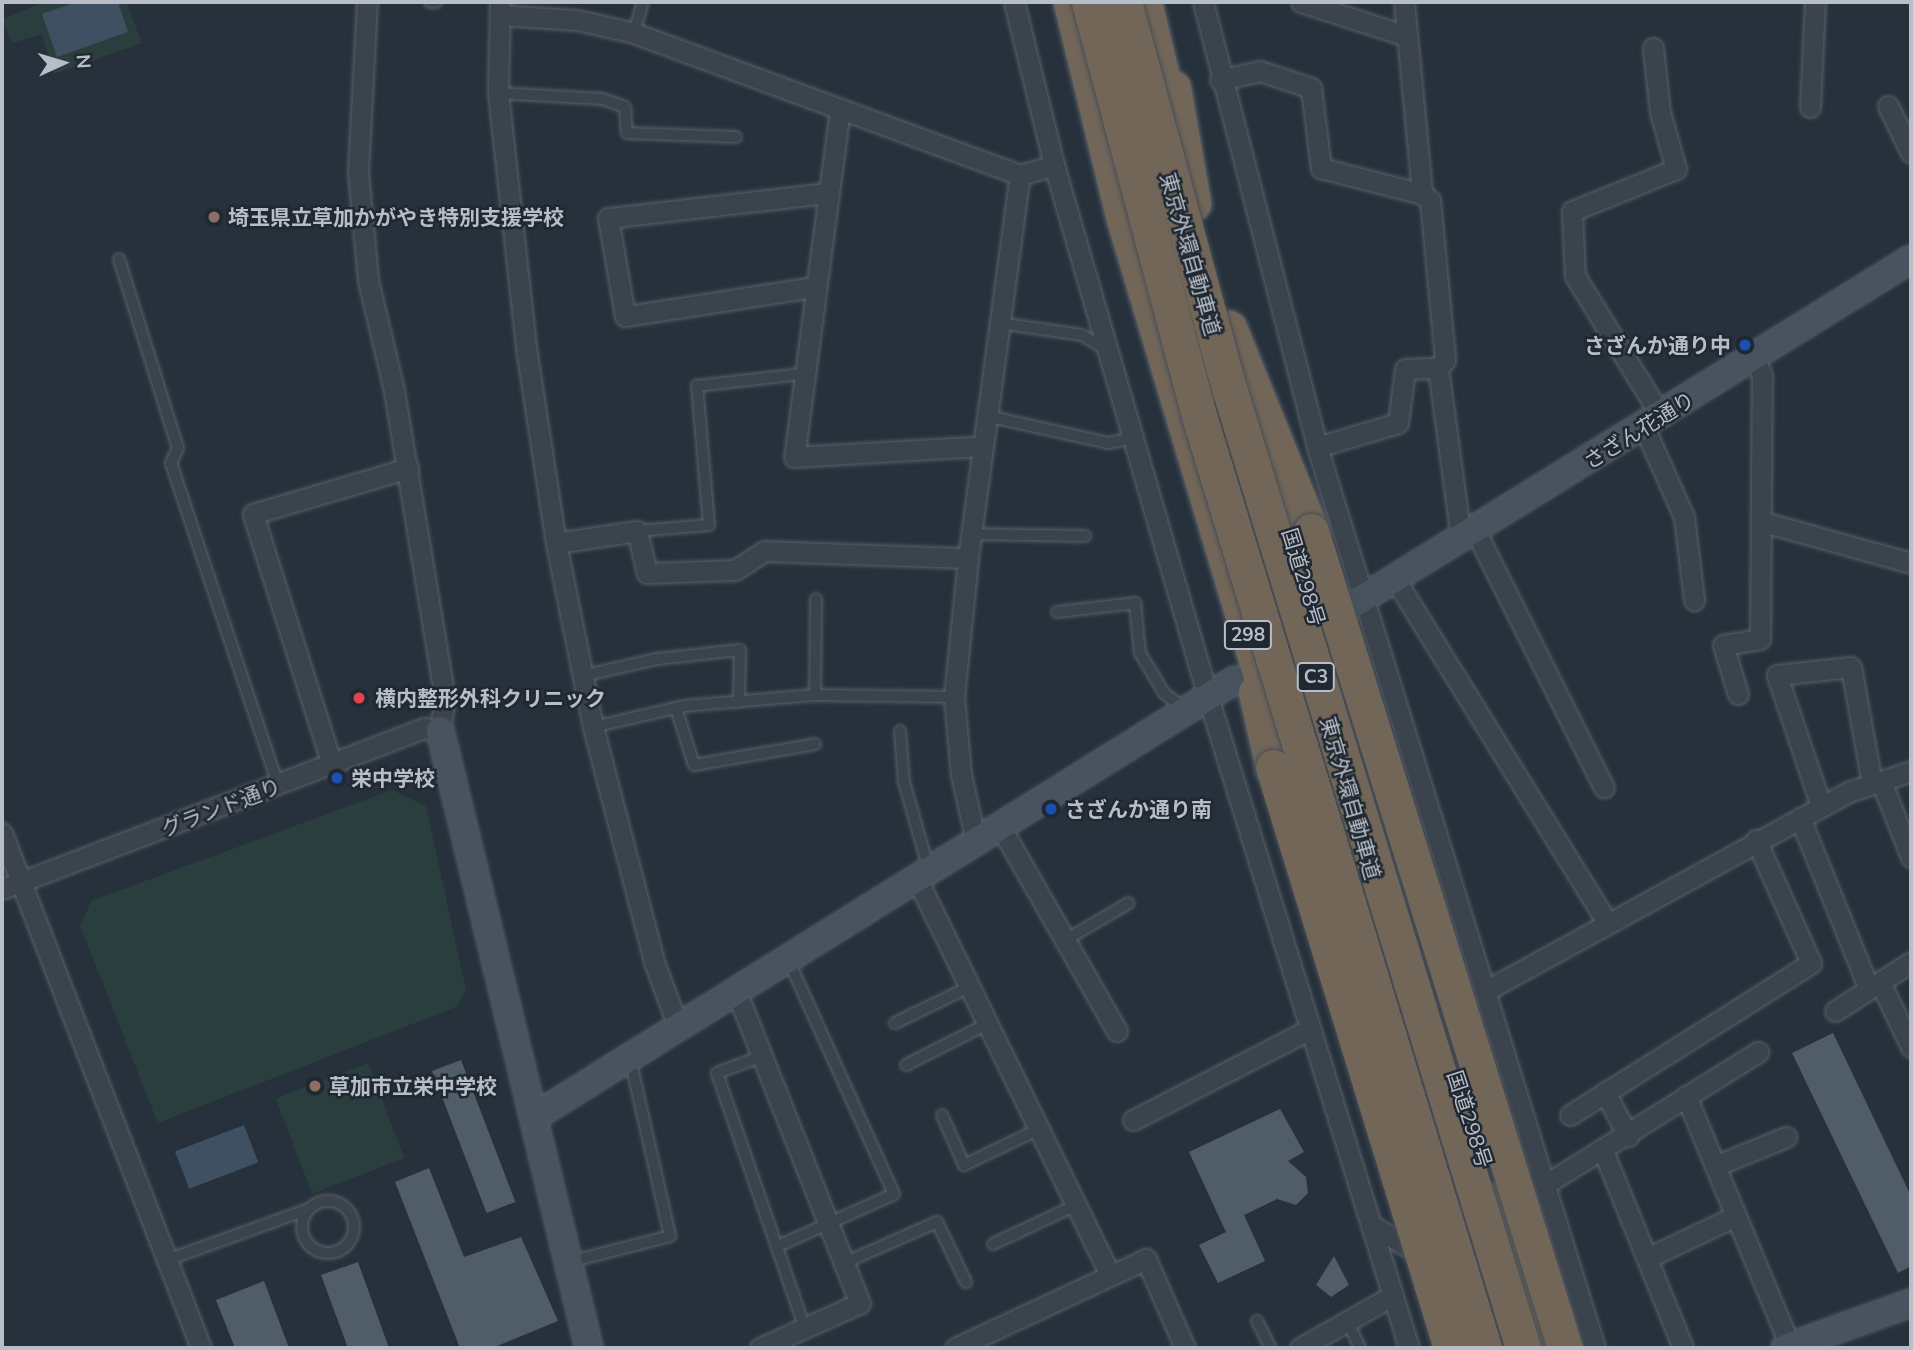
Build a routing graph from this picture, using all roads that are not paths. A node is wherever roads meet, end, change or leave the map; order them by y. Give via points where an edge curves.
1 (366, 2) edge
2 (430, 2) edge
3 (436, 2) edge
4 (643, 2) edge
5 (1014, 2) edge
6 (1059, 2) edge
7 (1071, 2) edge
8 (1089, 2) edge
9 (1124, 2) edge
10 (1144, 2) edge
11 (1156, 2) edge
12 (1203, 2) edge
13 (1301, 2) edge
14 (1404, 2) edge
15 (1815, 2) edge
16 (500, 8) edge
17 (634, 33) junction
18 (1407, 36) junction
19 (1654, 48) dead end
20 (1220, 80) junction
21 (498, 93) junction
22 (1888, 106) dead end
23 (1810, 107) dead end
24 (840, 110) junction
25 (736, 137) dead end
26 (1911, 151) edge
27 (1054, 165) junction
28 (1020, 175) junction
29 (827, 192) junction
30 (1422, 194) junction
31 (1193, 203) junction
32 (1124, 219) junction
33 (119, 259) dead end
34 (1911, 259) edge
35 (813, 287) junction
36 (999, 323) junction
37 (1229, 328) junction
38 (1109, 351) junction
39 (1754, 358) junction
40 (1438, 368) junction
41 (803, 374) junction
42 (986, 416) junction
43 (1653, 421) junction
44 (1133, 438) junction
45 (982, 446) junction
46 (1317, 447) junction
47 (408, 468) junction
48 (1763, 522) junction
49 (637, 531) junction
50 (971, 534) junction
51 (1468, 534) junction
52 (1085, 536) dead end
53 (556, 543) junction
54 (968, 558) junction
55 (1911, 563) edge
56 (1229, 576) junction
57 (1395, 579) junction
58 (816, 599) dead end
59 (1694, 600) dead end
60 (1356, 603) junction
61 (1057, 612) dead end
62 (582, 676) junction
63 (1235, 680) dead end
64 (1738, 694) dead end
65 (815, 695) junction
66 (954, 697) junction
67 (739, 702) junction
68 (1197, 704) junction
69 (676, 708) junction
70 (593, 727) junction
71 (440, 730) junction
72 (900, 731) dead end
73 (815, 744) dead end
74 (332, 765) junction
75 (1911, 772) edge
76 (1876, 783) junction
77 (278, 786) junction
78 (1604, 788) dead end
79 (1821, 806) junction
80 (1800, 818) junction
81 (1000, 826) junction
82 (2, 833) edge
83 (1756, 840) junction
84 (976, 841) junction
85 (1911, 857) edge
86 (923, 875) junction
87 (21, 881) junction
88 (2, 888) edge
89 (1129, 903) dead end
90 (1606, 922) junction
91 (1069, 938) junction
92 (789, 961) junction
93 (1911, 962) edge
94 (1874, 986) junction
95 (967, 988) junction
96 (1485, 992) junction
97 (737, 993) junction
98 (1835, 1011) dead end
99 (895, 1023) dead end
100 (985, 1025) junction
101 (679, 1029) junction
102 (1310, 1029) junction
103 (1117, 1031) dead end
104 (1911, 1047) edge
105 (1758, 1052) dead end
106 (762, 1056) junction
107 (630, 1059) junction
108 (906, 1065) dead end
109 (1605, 1092) junction
110 (1686, 1096) junction
111 (942, 1115) dead end
112 (1570, 1115) dead end
113 (534, 1117) junction
114 (1133, 1120) dead end
115 (1037, 1130) junction
116 (1628, 1136) junction
117 (1786, 1137) dead end
118 (1604, 1153) junction
119 (1715, 1166) junction
120 (1546, 1185) junction
121 (319, 1205) junction
122 (1074, 1206) junction
123 (1736, 1216) junction
124 (829, 1225) junction
125 (1371, 1225) junction
126 (993, 1244) dead end
127 (778, 1246) junction
128 (1563, 1247) junction
129 (1647, 1258) junction
130 (167, 1260) junction
131 (568, 1262) junction
132 (844, 1263) junction
133 (1442, 1263) junction
134 (1110, 1275) junction
135 (966, 1282) dead end
136 (1392, 1296) junction
137 (1911, 1303) edge
138 (1530, 1309) junction
139 (1347, 1320) junction
140 (1257, 1321) dead end
141 (805, 1328) junction
142 (1787, 1347) edge
143 (201, 1348) edge
144 (589, 1348) edge
145 (760, 1348) edge
146 (955, 1348) edge
147 (1185, 1348) edge
148 (1271, 1348) edge
149 (1300, 1348) edge
150 (1360, 1348) edge
151 (1409, 1348) edge
152 (1451, 1348) edge
153 (1468, 1348) edge
154 (1485, 1348) edge
155 (1523, 1348) edge
156 (1542, 1348) edge
157 (1565, 1348) edge
158 (1595, 1348) edge
159 (1683, 1348) edge

1 - 47 street via 358,172 368,280
2 - 3 lane
4 - 17 lane
5 - 27 street
6 - 32 highway, 298
7 - 32 highway, 298
8 - 154 highway, 東京外環自動車道 / C3, bridge via 1200,419
9 - 155 highway, 東京外環自動車道 / C3, bridge via 1230,391
10 - 31 highway, 国道298号
11 - 31 highway
12 - 20 street
13 - 18 street
14 - 18 street
15 - 23 street
16 - 17 street
16 - 21 street
17 - 24 street
18 - 30 street
19 - 43 street via 1660,112 1676,169 1572,211 1575,276
20 - 30 street via 1260,71 1311,88 1321,168
20 - 46 street
21 - 25 lane via 602,99 625,107 627,133
21 - 53 street via 527,354
22 - 26 street
24 - 28 street
24 - 29 street
27 - 28 street
27 - 38 street
28 - 36 street
29 - 35 street
29 - 35 street via 608,218 625,316
30 - 40 street via 1430,200 1445,360
31 - 37 highway, 国道298号
32 - 56 highway, 298
33 - 77 lane via 178,448 172,463
34 - 39 street, さざん花通り
35 - 41 street
36 - 38 lane via 1082,335
36 - 42 street
37 - 138 highway, 国道298号
37 - 157 highway, bridge via 1311,531
38 - 44 street
39 - 43 street, さざん花通り
39 - 48 street via 1762,375
40 - 46 street via 1405,369 1398,423
40 - 51 street
41 - 45 street via 794,457
41 - 49 lane via 697,386 709,525
42 - 44 lane via 1109,443
42 - 45 street
43 - 51 street, さざん花通り
43 - 59 street via 1684,517
44 - 68 street
45 - 50 street
46 - 60 street
47 - 71 street via 445,699
47 - 74 street via 253,514
48 - 55 street
48 - 64 street via 1759,639 1723,645
49 - 53 street
49 - 54 street via 647,573 735,570 764,551
50 - 52 lane
50 - 54 street
51 - 57 street, さざん花通り
51 - 78 street
53 - 62 street
54 - 66 street
56 - 133 highway, 298
56 - 152 highway, bridge via 1273,767
57 - 60 street, さざん花通り
57 - 90 street
58 - 65 lane
60 - 96 street
61 - 68 lane via 1135,603 1139,653 1164,694
62 - 67 lane via 657,659 740,650
62 - 70 street
63 - 68 street
65 - 66 lane
65 - 67 lane
66 - 84 street via 961,775
67 - 69 lane
68 - 81 street
68 - 102 street
69 - 70 lane
69 - 73 lane via 694,765
70 - 101 street via 653,962
71 - 74 street, グランド通り via 424,728
71 - 113 street
72 - 86 lane via 904,782
74 - 77 street, グランド通り
75 - 76 street
76 - 79 street
76 - 79 street via 1851,667 1777,675
76 - 85 street
77 - 87 street, グランド通り
79 - 80 street
80 - 83 street
80 - 94 street
81 - 84 street
81 - 91 street
82 - 87 street
83 - 90 street
83 - 109 street via 1811,963
84 - 86 street
86 - 92 street
86 - 95 street
87 - 88 street, グランド通り
87 - 130 street
89 - 91 lane
90 - 96 street
91 - 103 street
92 - 97 street
92 - 124 lane via 894,1195
93 - 94 street
94 - 98 street
94 - 104 street
95 - 99 lane
95 - 100 street
96 - 120 street
97 - 101 street
97 - 106 street
100 - 108 lane
100 - 115 street
101 - 107 street
102 - 114 street
102 - 125 street
105 - 110 street
106 - 124 street
106 - 127 lane via 717,1073
107 - 113 street
107 - 131 lane via 670,1236
109 - 112 street
109 - 116 street
110 - 116 street
110 - 119 street
111 - 115 lane via 964,1165
113 - 131 street
115 - 122 street
116 - 118 street
117 - 119 street
118 - 120 street
118 - 129 street
119 - 123 street
120 - 128 street
121 - 121 lane via 336,1200 351,1211 355,1230 346,1247 329,1254 311,1248 300,1232 303,1213
121 - 130 lane
122 - 126 lane
122 - 134 street
123 - 129 street
123 - 142 street
124 - 127 lane
124 - 132 street
125 - 133 street
125 - 136 street
127 - 141 lane
128 - 138 street
128 - 158 street
129 - 159 street
130 - 143 street
131 - 144 street
132 - 135 lane via 937,1222
132 - 141 street via 860,1303
133 - 153 highway, 298
134 - 146 street
134 - 147 street via 1146,1259
136 - 139 street
136 - 151 street
137 - 142 street
138 - 156 highway, 国道298号
139 - 149 street
139 - 150 lane
140 - 148 lane
141 - 145 street

